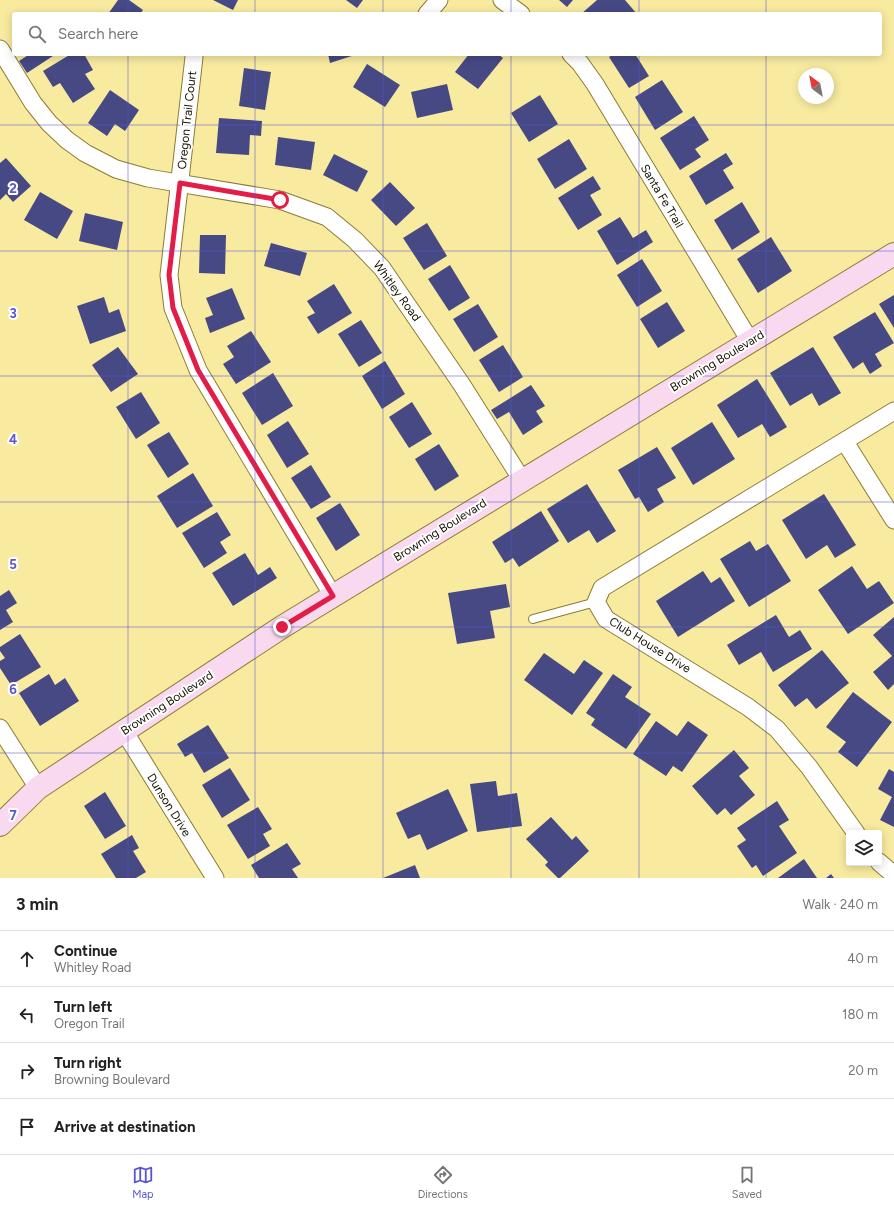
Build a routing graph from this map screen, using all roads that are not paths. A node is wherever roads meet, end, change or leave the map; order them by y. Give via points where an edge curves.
1 (439, 0) edge
2 (502, 0) edge
3 (429, 12) edge
4 (518, 12) edge
5 (0, 49) edge
6 (573, 56) edge
7 (194, 58) dead end
8 (180, 183) junction
9 (894, 254) edge
10 (750, 341) junction
11 (894, 411) edge
12 (845, 442) junction
13 (522, 480) junction
14 (894, 520) edge
15 (333, 596) junction
16 (596, 602) junction
17 (533, 619) dead end
18 (0, 728) edge
19 (124, 732) junction
20 (38, 788) junction
21 (0, 825) edge
22 (854, 830) edge
23 (882, 865) edge
24 (894, 875) edge
25 (215, 878) edge

1 - 3 street
2 - 4 street
5 - 8 street, Whitley Road via 33,103 67,140 85,153 116,169
6 - 10 street, Santa Fe Trail via 595,84
7 - 8 street, Oregon Trail Court
8 - 13 street, Whitley Road via 280,200 327,217 355,240 382,268 462,385
8 - 15 street, Oregon Trail Court via 169,275 173,308 198,370
9 - 10 street, Browning Boulevard
10 - 13 street, Browning Boulevard
11 - 12 street
12 - 14 street
12 - 16 street via 602,588
13 - 15 street, Browning Boulevard
15 - 19 street, Browning Boulevard
16 - 17 lane
16 - 22 street, Club House Drive via 606,619 748,707 777,729 809,767
18 - 20 street
19 - 20 street, Browning Boulevard
19 - 25 street, Dunson Drive
20 - 21 street, Browning Boulevard
23 - 24 street

